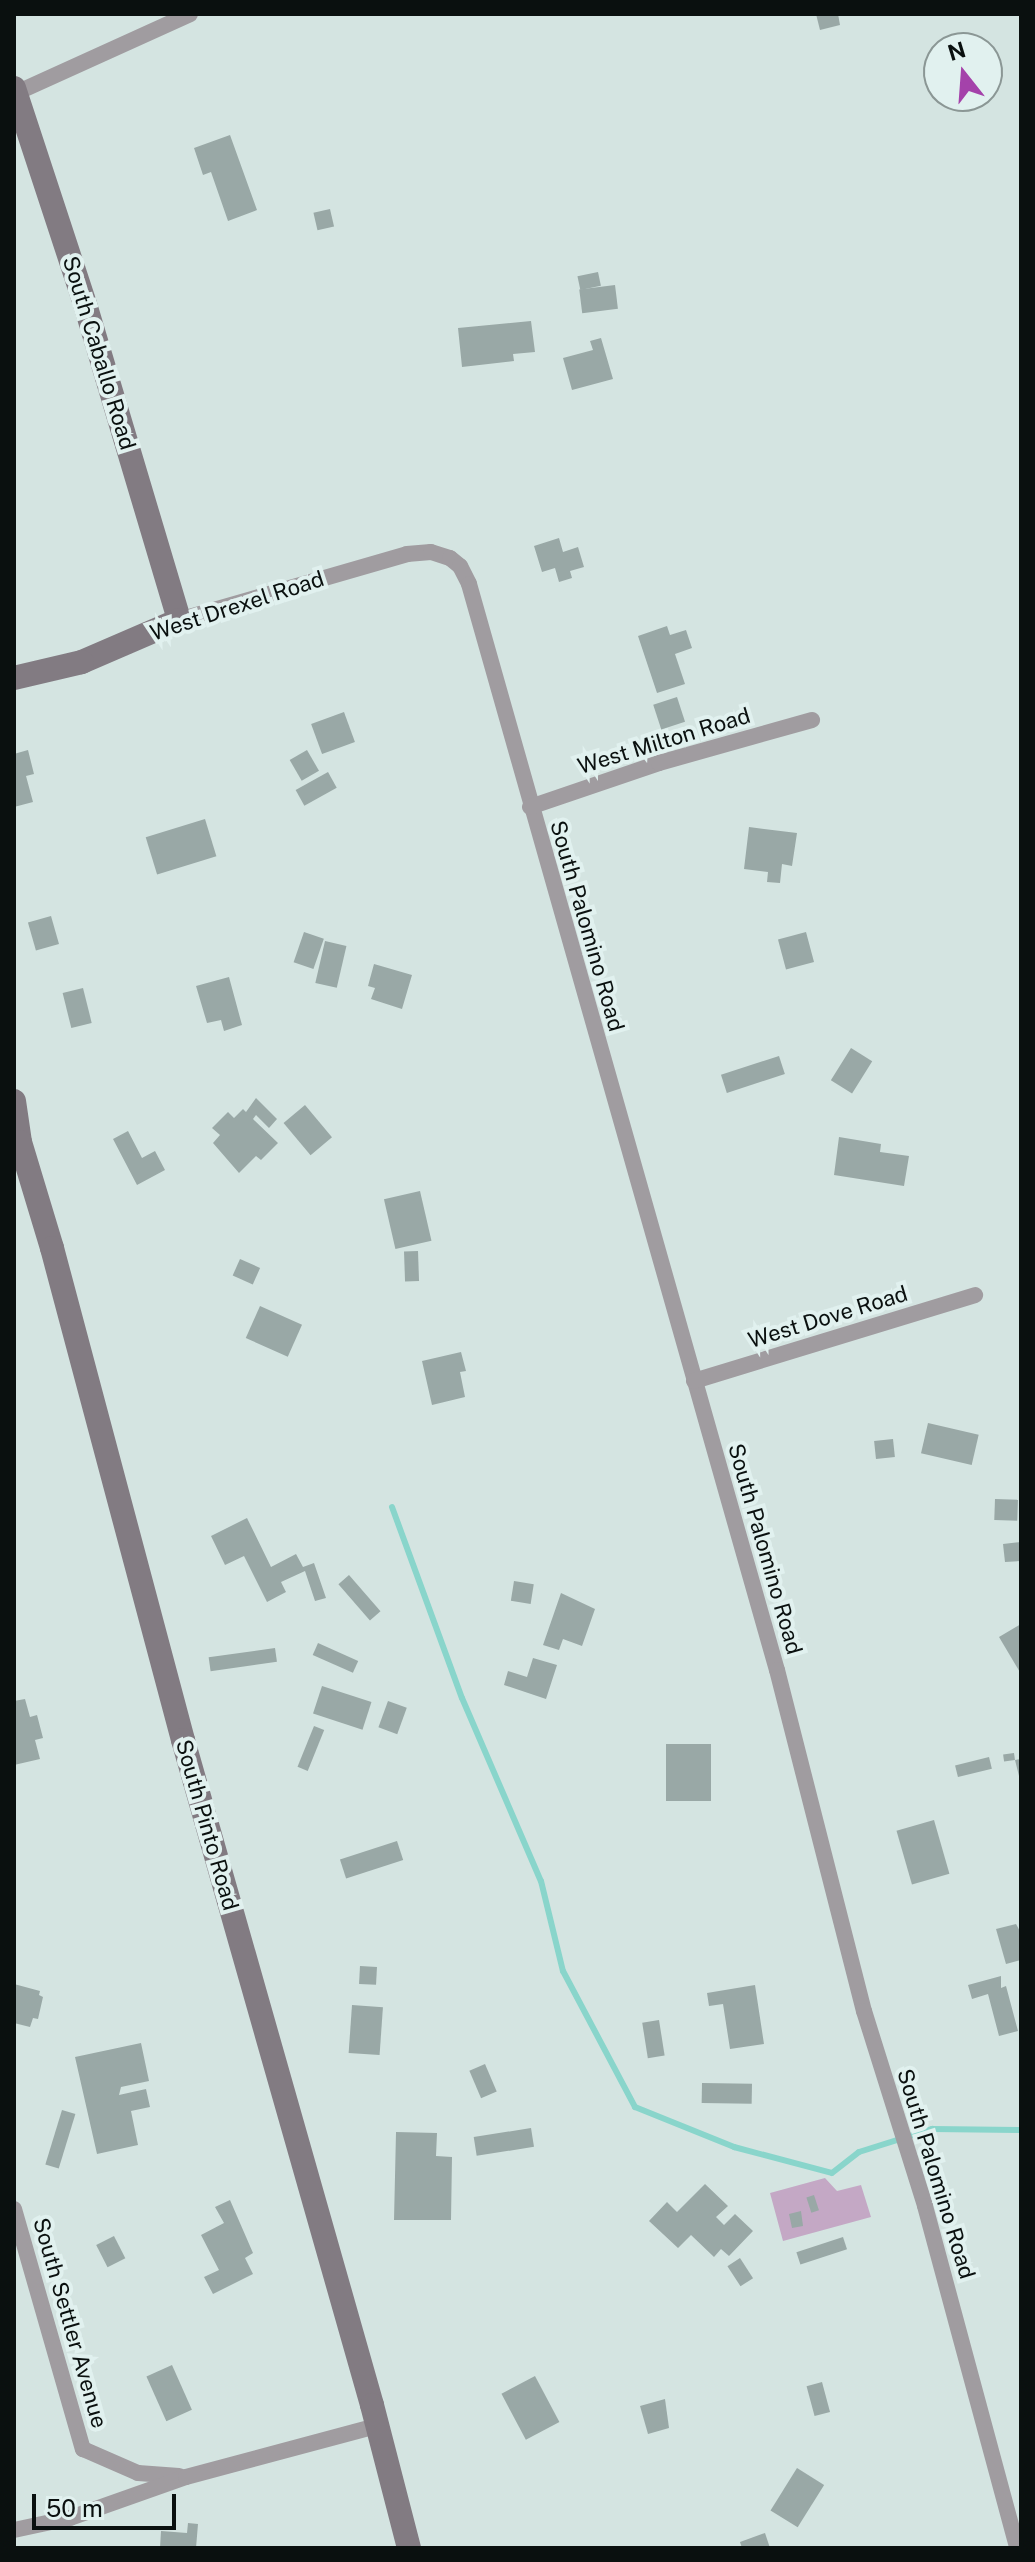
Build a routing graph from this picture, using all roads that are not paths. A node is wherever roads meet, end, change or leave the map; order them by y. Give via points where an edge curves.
1 (190, 14) edge
2 (15, 90) edge
3 (460, 566) joint
4 (179, 620) junction
5 (14, 678) edge
6 (812, 720) dead end
7 (530, 807) junction
8 (14, 1101) edge
9 (975, 1295) dead end
10 (694, 1381) junction
11 (14, 2209) edge
12 (377, 2426) junction
13 (186, 2477) junction
14 (14, 2530) edge
15 (409, 2548) edge
16 (1017, 2548) edge

1 - 2 street
2 - 4 street, South Caballo Road
3 - 4 street, West Drexel Road via 431,552 407,554
3 - 7 street, South Palomino Road
4 - 5 street, West Drexel Road via 82,662
6 - 7 street, West Milton Road via 659,763
7 - 10 street, South Palomino Road
8 - 12 street, South Pinto Road via 20,1142 183,1740
9 - 10 street, West Dove Road
10 - 16 street, South Palomino Road via 777,1670 864,2011 925,2206
11 - 13 street, South Settler Avenue via 83,2449 138,2473
12 - 13 street
12 - 15 street, South Pinto Road
13 - 14 street via 70,2518

